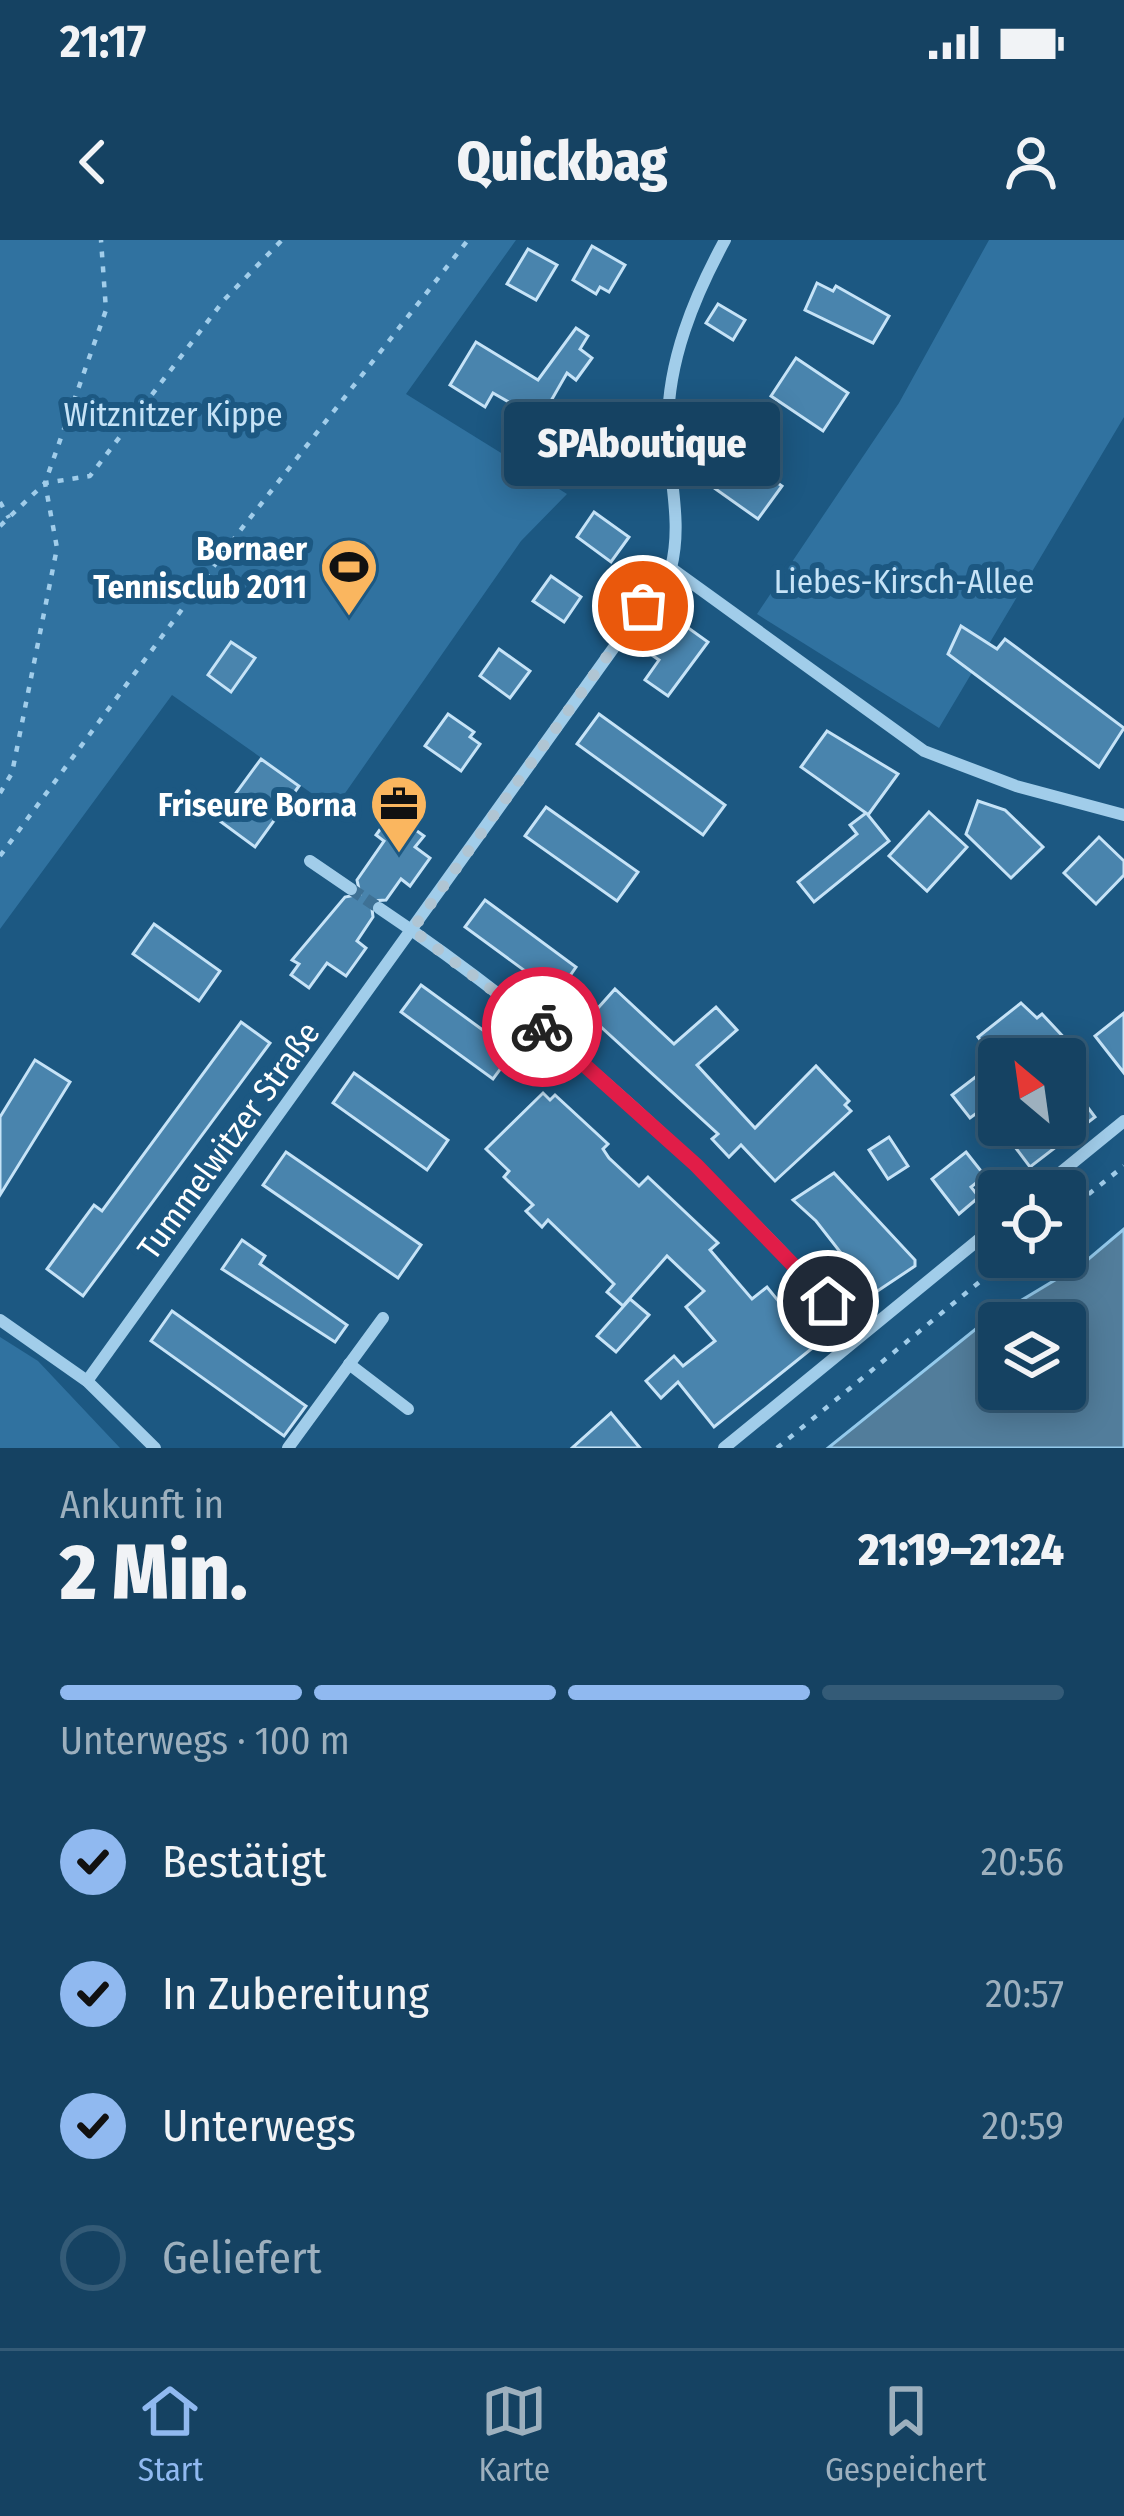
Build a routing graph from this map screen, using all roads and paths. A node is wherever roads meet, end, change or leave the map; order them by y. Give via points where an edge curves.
1 (101, 240) edge
2 (282, 240) edge
3 (468, 240) edge
4 (725, 240) edge
5 (45, 484) junction
6 (0, 502) edge
7 (9, 518) junction
8 (0, 526) edge
9 (671, 568) junction
10 (0, 793) edge
11 (1124, 815) edge
12 (0, 856) edge
13 (310, 861) dead end
14 (351, 889) tunnel mouth
15 (380, 908) tunnel mouth
16 (412, 930) junction
17 (1124, 1121) edge
18 (1124, 1166) edge
19 (1064, 1170) edge
20 (1086, 1196) edge
21 (978, 1240) edge
22 (984, 1278) edge
23 (383, 1318) dead end
24 (0, 1320) edge
25 (860, 1336) junction
26 (349, 1364) junction
27 (87, 1381) junction
28 (408, 1408) dead end
29 (155, 1448) edge
30 (288, 1448) edge
31 (724, 1448) edge
32 (777, 1448) edge

1 - 5 path via 106,310
2 - 5 path via 224,300 90,476
3 - 12 path via 238,532
4 - 9 street, Tummelwitzer Straße via 676,352 668,426 680,532
5 - 7 path
5 - 10 path via 57,548 12,773
6 - 7 path
7 - 8 path
9 - 11 street via 924,751
9 - 16 street, Tummelwitzer Straße
13 - 14 street
15 - 16 street
16 - 25 street via 609,1082 765,1231
16 - 27 street, Tummelwitzer Straße
17 - 19 street
18 - 20 path
21 - 25 street
22 - 32 path
23 - 26 street
24 - 27 street
25 - 31 street
26 - 28 street
26 - 30 street
27 - 29 street

